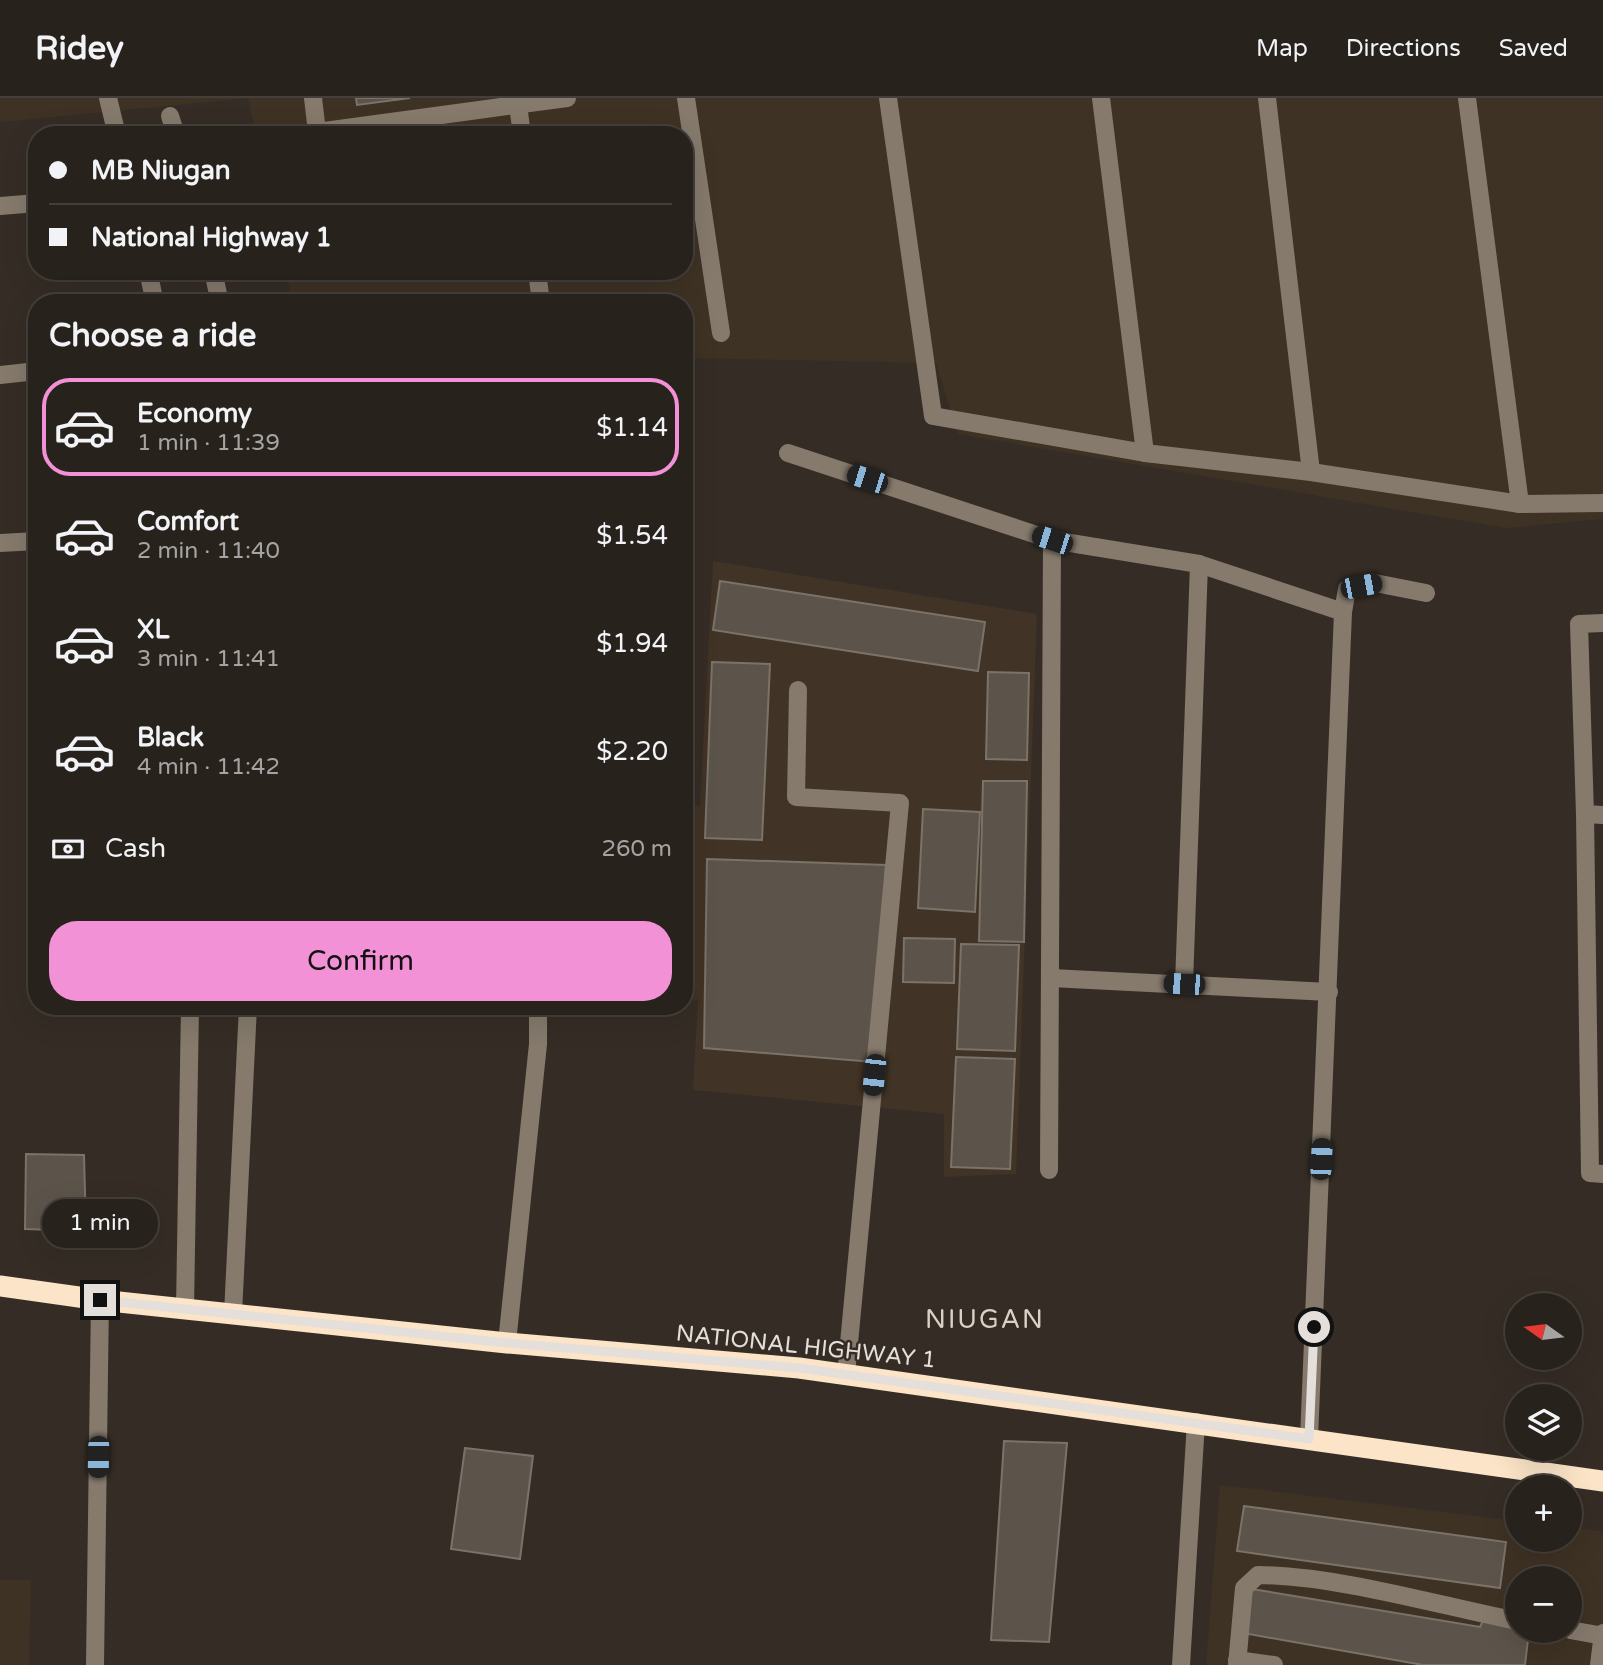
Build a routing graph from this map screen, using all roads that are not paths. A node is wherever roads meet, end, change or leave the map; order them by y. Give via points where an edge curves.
1 (108, 98) edge
2 (313, 98) edge
3 (567, 98) edge
4 (687, 98) edge
5 (888, 98) edge
6 (1101, 98) edge
7 (1268, 98) edge
8 (1467, 98) edge
9 (518, 104) junction
10 (170, 116) dead end
11 (115, 126) edge
12 (173, 126) edge
13 (316, 126) edge
14 (360, 126) edge
15 (521, 126) edge
16 (691, 126) edge
17 (693, 139) edge
18 (28, 204) edge
19 (0, 206) edge
20 (721, 333) dead end
21 (28, 372) edge
22 (0, 375) edge
23 (788, 453) dead end
24 (1145, 453) junction
25 (1311, 472) junction
26 (1603, 503) edge
27 (1520, 504) junction
28 (1052, 540) junction
29 (28, 541) edge
30 (0, 543) edge
31 (1199, 564) junction
32 (1426, 593) dead end
33 (1343, 612) junction
34 (1603, 623) edge
35 (798, 690) dead end
36 (1594, 814) edge
37 (1051, 978) junction
38 (1184, 984) junction
39 (1595, 991) edge
40 (1329, 992) junction
41 (190, 1015) edge
42 (248, 1015) edge
43 (538, 1015) edge
44 (1049, 1170) dead end
45 (1603, 1174) edge
46 (0, 1286) edge
47 (100, 1300) junction
48 (185, 1309) junction
49 (233, 1314) junction
50 (507, 1343) junction
51 (846, 1375) junction
52 (1196, 1422) junction
53 (1309, 1439) junction
54 (1603, 1481) edge
55 (1505, 1619) edge
56 (1582, 1632) edge
57 (1603, 1635) edge
58 (1237, 1662) edge
59 (95, 1665) edge
60 (1181, 1665) edge
61 (1274, 1665) edge
62 (1599, 1665) edge

1 - 11 street
2 - 13 street
3 - 9 street
4 - 16 street
5 - 24 street via 933,416
6 - 24 street
7 - 25 street
8 - 27 street
9 - 14 street
9 - 15 street
10 - 12 street
17 - 20 street
18 - 19 street
21 - 22 street
23 - 28 street
24 - 25 street
25 - 27 street
26 - 27 street
28 - 31 street
28 - 37 street
29 - 30 street
31 - 33 street
31 - 38 street
32 - 33 street via 1375,583 1347,589
33 - 40 street
34 - 36 street via 1578,624
35 - 51 street via 796,797 900,803
36 - 39 street
37 - 38 street
37 - 44 street
38 - 40 street
39 - 45 street via 1590,1173
40 - 53 street
41 - 48 street
42 - 49 street
43 - 50 street
46 - 47 highway, NATIONAL HIGHWAY 1
47 - 48 highway, NATIONAL HIGHWAY 1
47 - 59 street
48 - 49 highway, NATIONAL HIGHWAY 1
49 - 50 highway, NATIONAL HIGHWAY 1
50 - 51 highway, NATIONAL HIGHWAY 1
51 - 52 highway, NATIONAL HIGHWAY 1
52 - 53 highway, NATIONAL HIGHWAY 1
52 - 60 street
53 - 54 highway, NATIONAL HIGHWAY 1
55 - 58 street via 1321,1581 1258,1576 1244,1588
56 - 57 street
57 - 62 street
58 - 61 street

